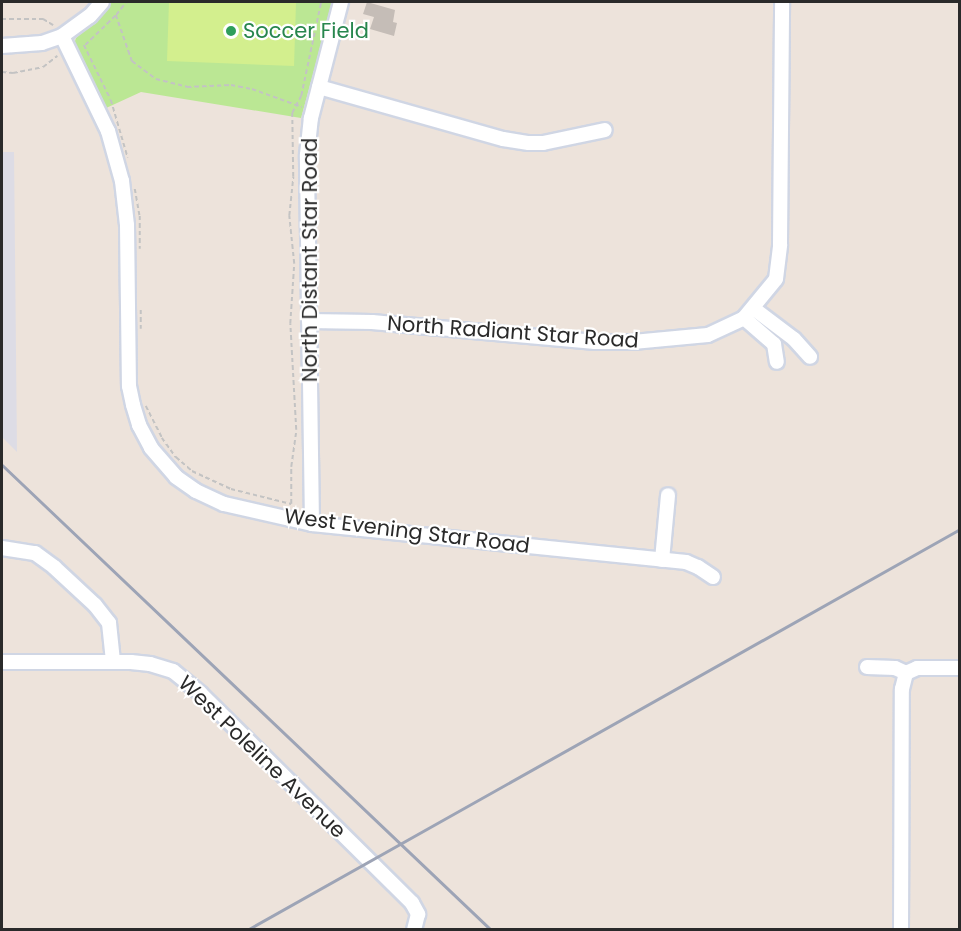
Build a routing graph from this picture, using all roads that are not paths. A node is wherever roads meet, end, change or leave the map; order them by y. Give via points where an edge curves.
1 (102, 2) edge
2 (341, 2) edge
3 (782, 2) edge
4 (62, 36) junction
5 (2, 46) edge
6 (319, 87) junction
7 (605, 130) dead end
8 (753, 308) junction
9 (744, 318) junction
10 (309, 321) junction
11 (810, 357) dead end
12 (777, 362) dead end
13 (668, 495) dead end
14 (312, 524) junction
15 (2, 548) edge
16 (662, 560) junction
17 (713, 577) dead end
18 (2, 662) edge
19 (113, 662) junction
20 (867, 668) dead end
21 (960, 668) edge
22 (906, 673) junction
23 (416, 923) edge
24 (901, 930) edge

1 - 4 street
2 - 6 street, North Distant Star Road
3 - 8 street, North Radiant Star Road via 780,244 776,279
4 - 5 street via 42,43
4 - 14 street, West Evening Star Road via 117,154 127,225 129,386 144,437 165,467 205,496 239,508
6 - 7 street via 529,143
6 - 10 street, North Distant Star Road via 307,155
8 - 9 street, North Radiant Star Road
8 - 11 street via 794,339
9 - 10 street, North Radiant Star Road via 708,335 633,342 372,322
9 - 12 street via 774,344
10 - 14 street, North Distant Star Road
13 - 16 street
14 - 16 street, West Evening Star Road
15 - 19 street via 35,553 95,605 111,629
16 - 17 street, West Evening Star Road via 686,562
18 - 19 street, West Poleline Avenue
19 - 23 street, West Poleline Avenue via 159,666 185,680 415,907
20 - 22 street via 895,668
21 - 22 street via 917,668
22 - 24 street via 902,689

